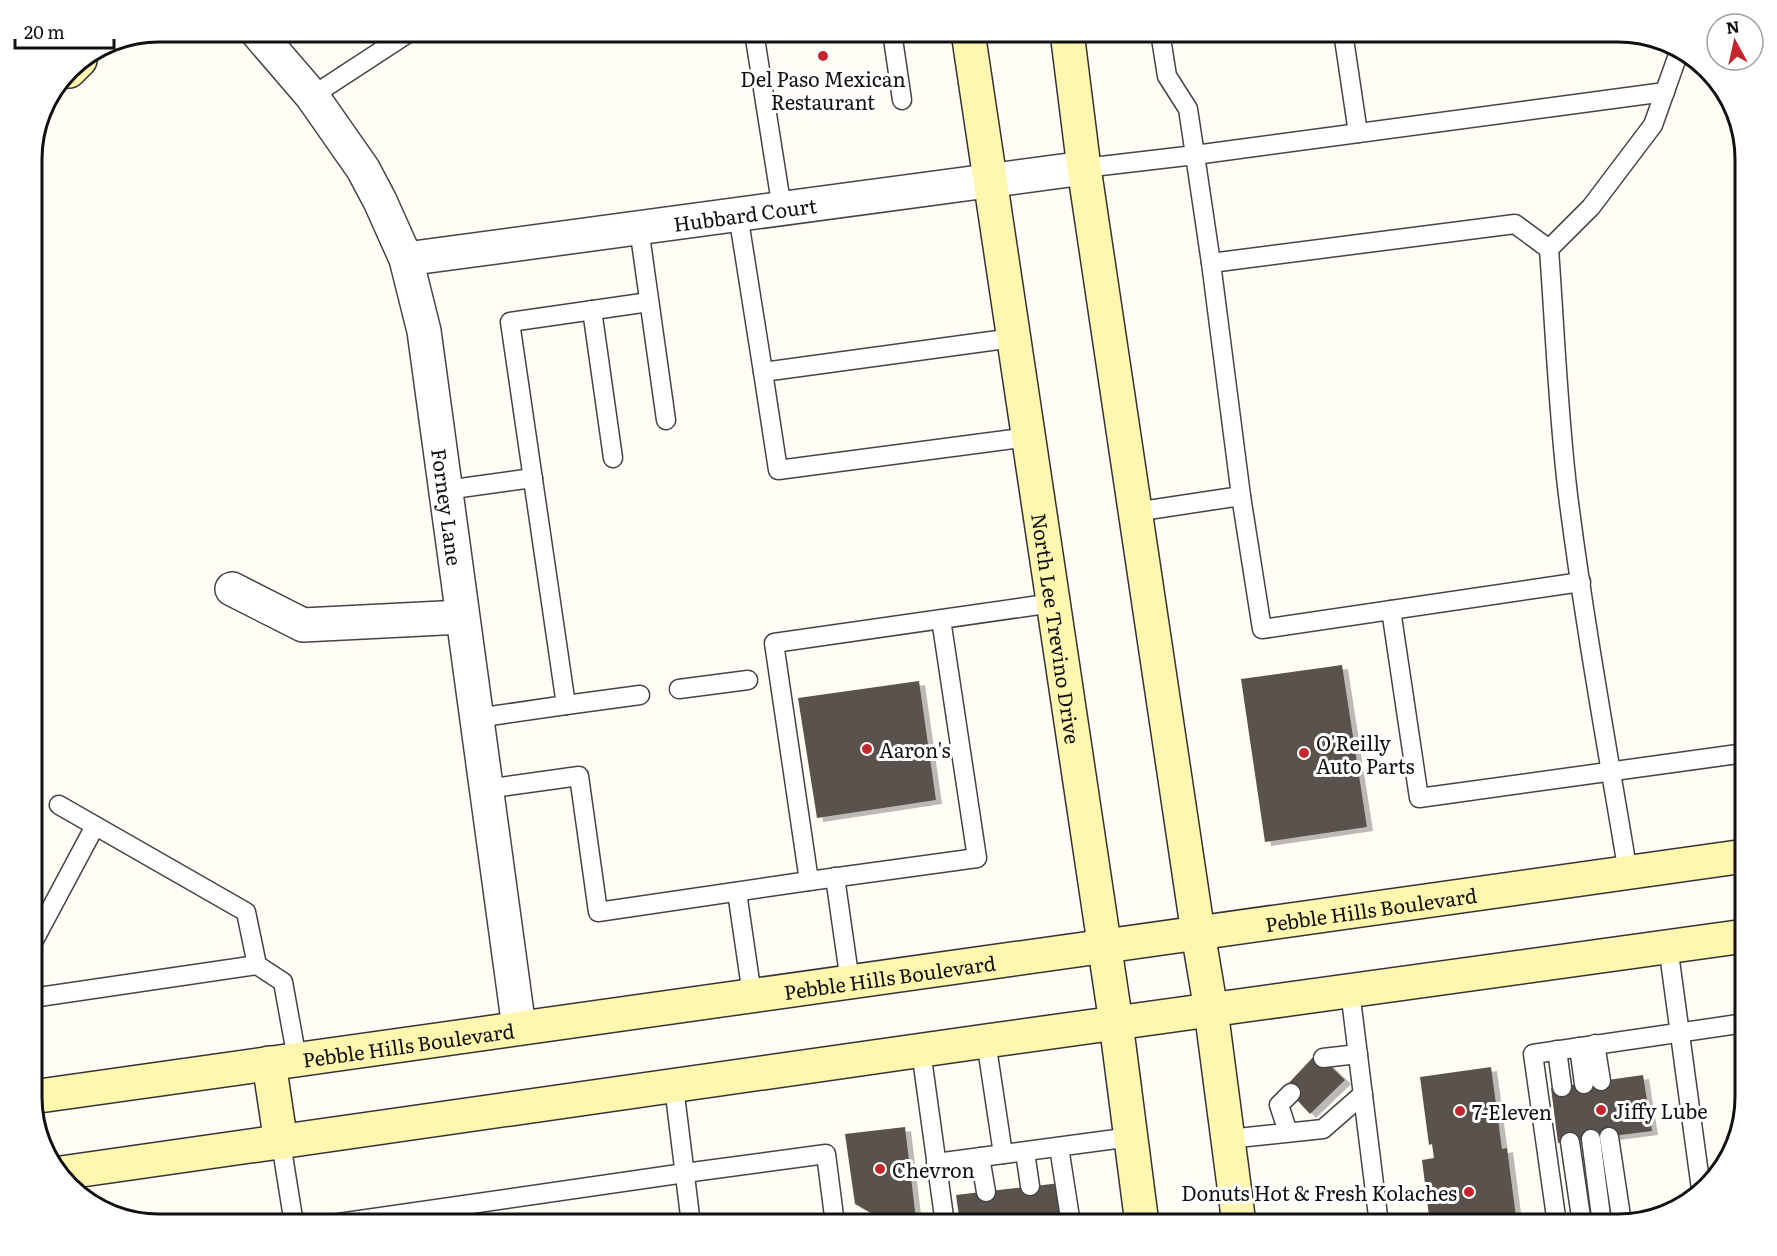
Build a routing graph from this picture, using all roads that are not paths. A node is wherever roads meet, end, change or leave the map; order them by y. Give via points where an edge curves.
1 (266, 42) edge
2 (395, 42) edge
3 (756, 42) edge
4 (893, 42) edge
5 (969, 42) edge
6 (1068, 42) edge
7 (1162, 42) edge
8 (1344, 42) edge
9 (1677, 58) edge
10 (1665, 92) junction
11 (312, 96) junction
12 (902, 100) dead end
13 (1358, 133) junction
14 (1195, 155) junction
15 (1084, 168) junction
16 (989, 181) junction
17 (782, 209) junction
18 (738, 214) junction
19 (639, 228) junction
20 (1549, 249) junction
21 (406, 259) junction
22 (1211, 262) junction
23 (649, 302) junction
24 (592, 310) junction
25 (1013, 338) junction
26 (763, 372) junction
27 (666, 420) dead end
28 (1028, 437) junction
29 (613, 458) dead end
30 (533, 478) junction
31 (446, 490) junction
32 (1241, 496) junction
33 (1135, 512) junction
34 (1581, 582) junction
35 (232, 589) dead end
36 (1053, 603) junction
37 (1391, 610) junction
38 (462, 617) junction
39 (941, 620) junction
40 (748, 680) dead end
41 (679, 690) dead end
42 (640, 695) dead end
43 (566, 705) junction
44 (477, 718) junction
45 (1735, 754) edge
46 (1611, 771) junction
47 (486, 789) junction
48 (59, 805) dead end
49 (95, 826) junction
50 (1735, 858) edge
51 (1628, 873) junction
52 (835, 877) junction
53 (809, 881) junction
54 (737, 891) junction
55 (42, 925) edge
56 (1198, 933) junction
57 (1735, 937) edge
58 (1668, 946) junction
59 (1104, 947) junction
60 (257, 964) junction
61 (850, 982) junction
62 (1350, 991) junction
63 (752, 995) junction
64 (42, 996) edge
65 (1211, 1010) junction
66 (1116, 1023) junction
67 (1735, 1024) edge
68 (519, 1028) junction
69 (1680, 1032) junction
70 (986, 1041) junction
71 (1587, 1046) junction
72 (1557, 1050) junction
73 (921, 1051) junction
74 (1358, 1054) junction
75 (1323, 1058) dead end
76 (283, 1061) junction
77 (1592, 1083) dead end
78 (674, 1087) junction
79 (1562, 1087) dead end
80 (1291, 1093) dead end
81 (1363, 1094) junction
82 (42, 1096) edge
83 (1288, 1132) junction
84 (1131, 1137) junction
85 (1228, 1139) junction
86 (1570, 1142) dead end
87 (282, 1143) junction
88 (1059, 1147) junction
89 (1025, 1152) junction
90 (1003, 1154) junction
91 (980, 1157) junction
92 (936, 1163) junction
93 (69, 1172) edge
94 (685, 1173) junction
95 (1700, 1181) edge
96 (1030, 1186) dead end
97 (986, 1192) dead end
98 (293, 1214) edge
99 (401, 1214) edge
100 (691, 1214) edge
101 (834, 1214) edge
102 (944, 1214) edge
103 (1069, 1214) edge
104 (1141, 1214) edge
105 (1238, 1214) edge
106 (1378, 1214) edge
107 (1556, 1214) edge
108 (1581, 1214) edge
109 (1602, 1214) edge
110 (1619, 1214) edge

1 - 11 street, Forney Lane
2 - 11 lane
3 - 17 lane
4 - 12 lane
5 - 16 main road, North Lee Trevino Drive
6 - 15 main road
7 - 14 lane via 1167,76 1188,109
8 - 13 lane
9 - 10 lane
10 - 13 lane
10 - 20 lane via 1653,125 1591,207
11 - 21 street, Forney Lane via 363,169
13 - 14 lane
14 - 15 lane
14 - 22 lane
15 - 16 street, Hubbard Court
15 - 33 main road
16 - 17 street, Hubbard Court
16 - 25 main road, North Lee Trevino Drive
17 - 18 street, Hubbard Court
18 - 19 street, Hubbard Court
18 - 26 lane
19 - 21 street, Hubbard Court
19 - 23 lane
20 - 22 lane via 1515,224
20 - 34 lane via 1561,434
21 - 31 street, Forney Lane via 424,331
22 - 32 lane
23 - 24 lane
23 - 27 lane
24 - 29 lane
24 - 30 lane via 510,322
25 - 26 lane
25 - 28 main road, North Lee Trevino Drive
26 - 28 lane via 778,470
28 - 36 main road, North Lee Trevino Drive
30 - 31 lane
30 - 43 lane
31 - 38 street, Forney Lane
32 - 33 lane
32 - 37 lane via 1262,629
33 - 56 main road
34 - 37 lane
34 - 46 lane
35 - 38 street via 303,625
36 - 39 lane
36 - 59 main road, North Lee Trevino Drive
37 - 46 lane via 1419,798
38 - 44 street, Forney Lane
39 - 52 lane via 977,858
39 - 53 lane via 774,644
40 - 41 lane
42 - 43 lane
43 - 44 lane
44 - 47 street, Forney Lane
45 - 46 lane
46 - 51 lane
47 - 54 lane via 579,776 598,912
47 - 68 street, Forney Lane
48 - 49 lane
49 - 55 lane
49 - 60 lane via 246,912
50 - 51 main road, Pebble Hills Boulevard
51 - 56 main road, Pebble Hills Boulevard
52 - 53 lane
52 - 61 lane
53 - 54 lane
54 - 63 lane
56 - 59 main road, Pebble Hills Boulevard
56 - 65 main road
57 - 58 main road
58 - 62 main road
58 - 69 lane
59 - 61 main road, Pebble Hills Boulevard
59 - 66 main road, North Lee Trevino Drive
60 - 64 lane
60 - 76 lane via 284,982
61 - 63 main road, Pebble Hills Boulevard
62 - 65 main road
62 - 74 lane
63 - 68 main road, Pebble Hills Boulevard
65 - 66 main road
65 - 85 main road
66 - 70 main road
66 - 84 main road, North Lee Trevino Drive
67 - 69 lane
68 - 76 main road, Pebble Hills Boulevard
69 - 71 lane
69 - 95 lane
70 - 73 main road
70 - 90 lane
71 - 72 lane
71 - 77 lane
72 - 79 lane
72 - 107 lane via 1533,1054
73 - 78 main road
73 - 92 lane
74 - 75 lane
74 - 81 lane
76 - 82 main road, Pebble Hills Boulevard
76 - 87 main road
78 - 87 main road
78 - 94 lane
80 - 83 lane via 1279,1105
81 - 83 lane via 1323,1129
81 - 106 lane
83 - 85 lane
84 - 88 lane
84 - 104 main road, North Lee Trevino Drive
85 - 105 main road
86 - 108 lane
87 - 93 main road
87 - 98 lane
88 - 89 lane
88 - 103 lane
89 - 90 lane
89 - 96 lane
90 - 91 lane
91 - 92 lane
91 - 97 lane
92 - 102 lane
94 - 99 lane
94 - 100 lane
94 - 101 lane via 826,1154
109 - 110 lane via 1600,1138

